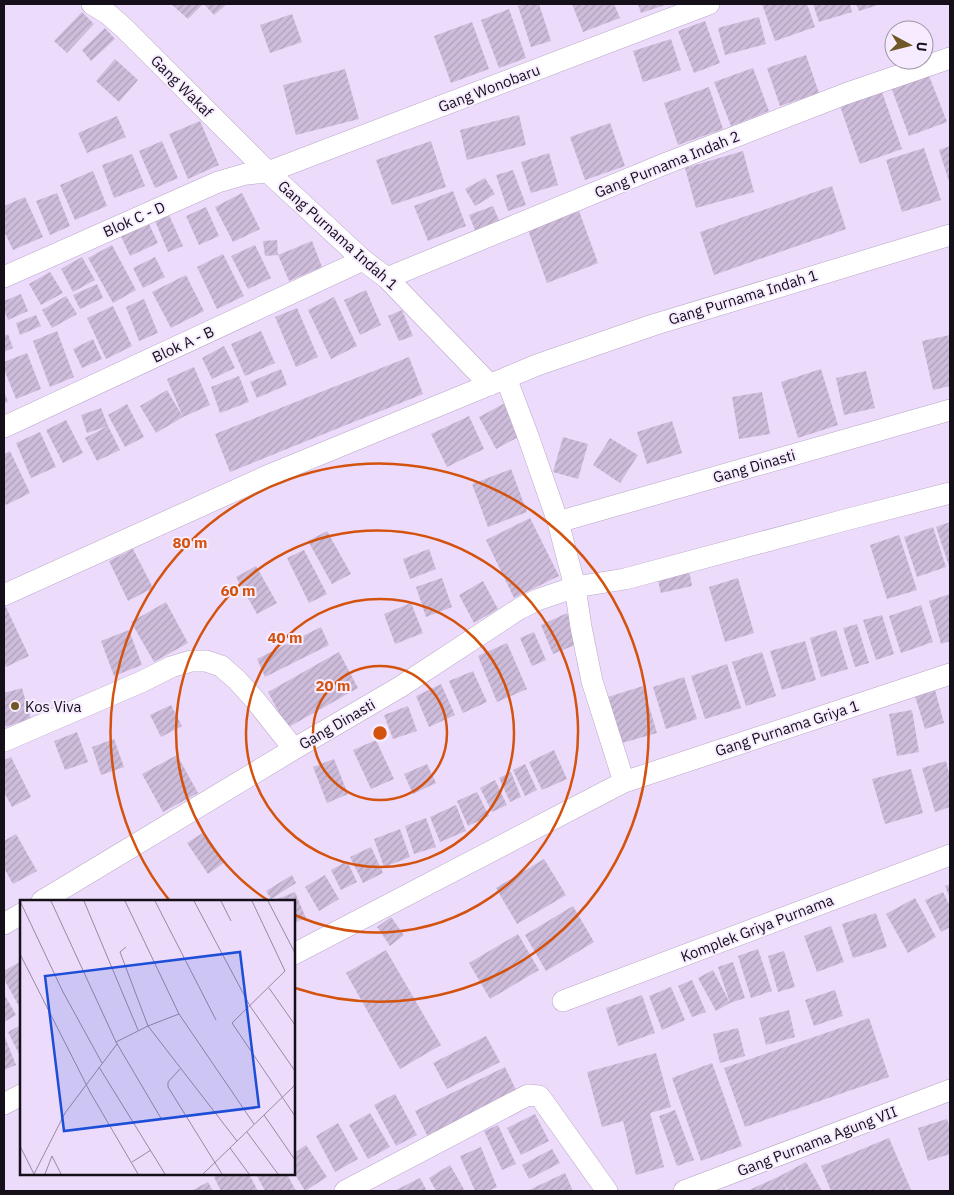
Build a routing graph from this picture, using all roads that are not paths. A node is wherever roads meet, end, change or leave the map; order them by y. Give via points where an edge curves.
1 (92, 4) edge
2 (709, 4) edge
3 (950, 58) edge
4 (268, 172) junction
5 (950, 235) edge
6 (362, 260) junction
7 (4, 277) edge
8 (387, 278) junction
9 (498, 381) junction
10 (950, 410) edge
11 (4, 427) edge
12 (950, 493) edge
13 (558, 522) junction
14 (575, 587) junction
15 (4, 595) edge
16 (950, 674) edge
17 (4, 741) edge
18 (294, 749) junction
19 (624, 782) junction
20 (950, 855) edge
21 (44, 900) edge
22 (20, 915) edge
23 (4, 924) edge
24 (295, 953) edge
25 (563, 1001) dead end
26 (950, 1090) edge
27 (20, 1096) edge
28 (4, 1104) edge
29 (345, 1191) edge
30 (607, 1191) edge
31 (684, 1191) edge

1 - 4 street, Gang Wakaf via 123,27
2 - 4 street, Gang Wonobaru
3 - 8 street, Gang Purnama Indah 2 via 845,94 676,159
4 - 6 street, Gang Purnama Indah 1
4 - 7 street, Blok C - D via 218,182
5 - 9 street, Gang Purnama Indah 1 via 653,324
6 - 8 street, Gang Purnama Indah 1
6 - 11 street, Blok A - B
8 - 9 street, Gang Purnama Indah 1
9 - 13 street via 528,436
9 - 15 street via 267,476
10 - 13 street, Gang Dinasti
12 - 14 street, Gang Dinasti via 625,578
13 - 14 street
14 - 18 street, Gang Dinasti via 519,609 400,687
14 - 19 street via 592,681
16 - 19 street, Gang Purnama Griya 1
17 - 18 street via 171,667 191,661 206,661 222,666 237,680
18 - 21 street, Gang Dinasti
19 - 24 street, Gang Purnama Griya 1
20 - 25 street, Komplek Griya Purnama
22 - 23 street
26 - 31 street, Gang Purnama Agung VII
27 - 28 street
29 - 30 street via 528,1095 539,1096

